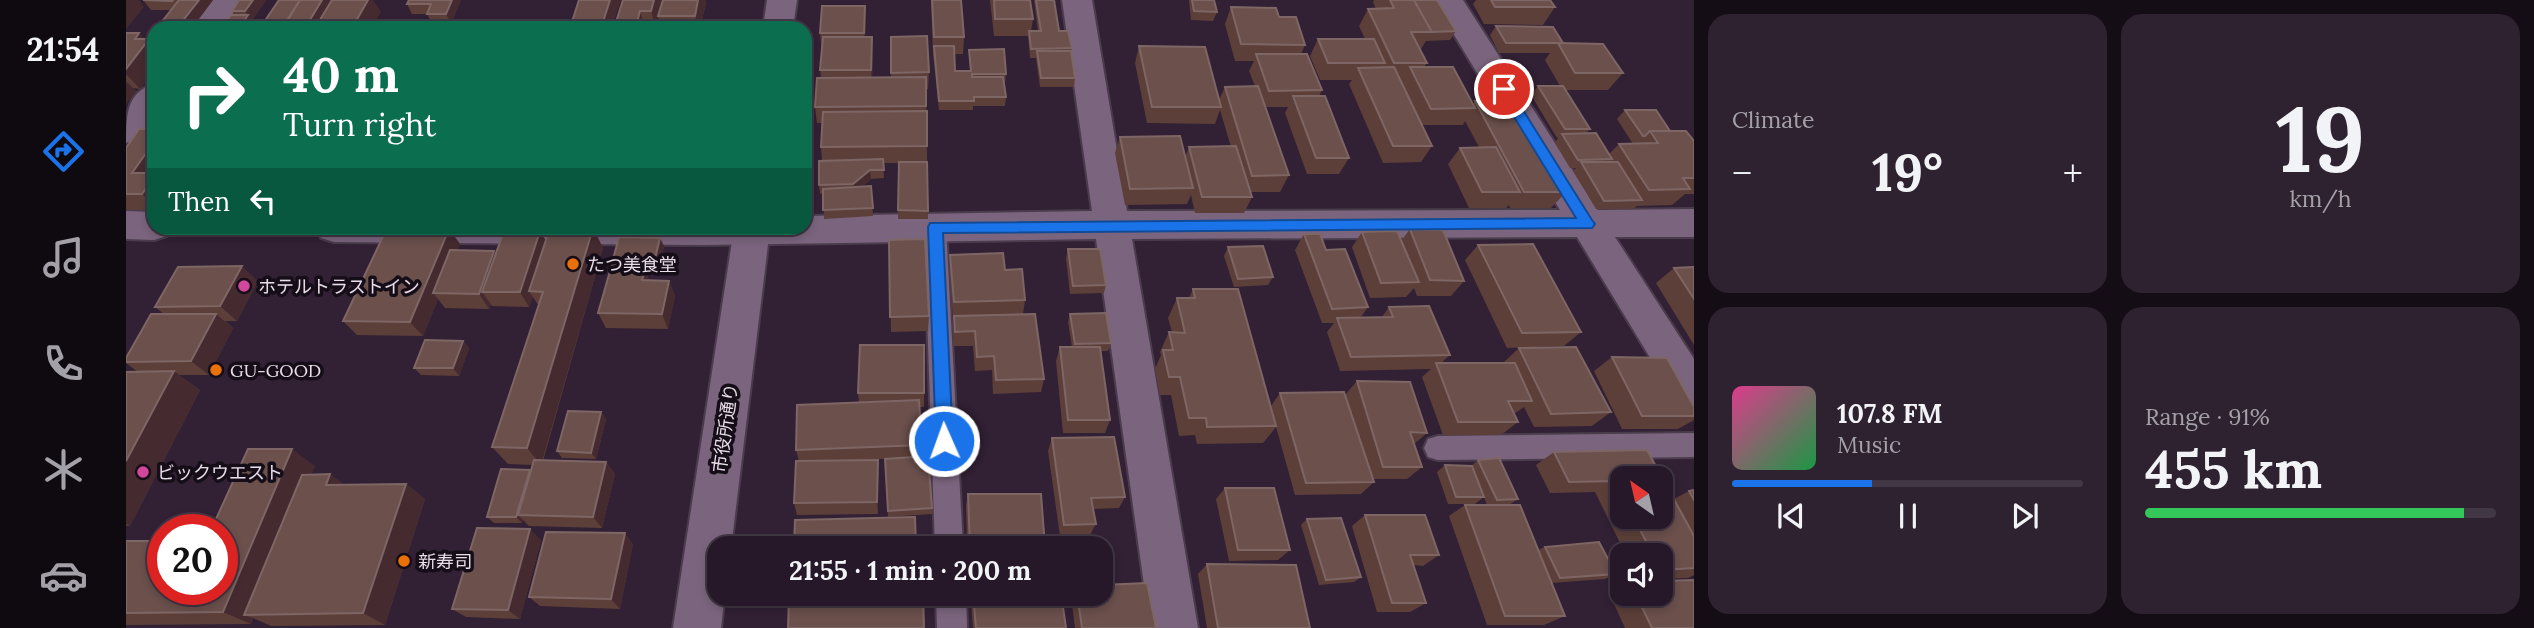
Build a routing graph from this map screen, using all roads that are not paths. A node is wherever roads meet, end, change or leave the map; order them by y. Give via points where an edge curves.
1 (228, 0) edge
2 (782, 0) edge
3 (1077, 0) edge
4 (1448, 0) edge
5 (212, 21) edge
6 (779, 21) edge
7 (147, 104) edge
8 (126, 131) edge
9 (1694, 223) edge
10 (1587, 224) junction
11 (126, 225) edge
12 (1112, 225) junction
13 (147, 226) edge
14 (935, 227) junction
15 (812, 228) edge
16 (751, 235) edge
17 (1694, 394) edge
18 (1694, 445) edge
19 (1438, 448) dead end
20 (948, 536) edge
21 (951, 606) edge
22 (697, 628) edge
23 (952, 628) edge
24 (1174, 628) edge

1 - 5 street
2 - 6 street
3 - 12 street
4 - 10 street
7 - 8 street
9 - 10 street
10 - 12 street
10 - 17 street
11 - 13 street
12 - 14 street
12 - 24 street
14 - 15 street
14 - 20 lane
16 - 22 street, 市役所通り
18 - 19 lane
21 - 23 lane

